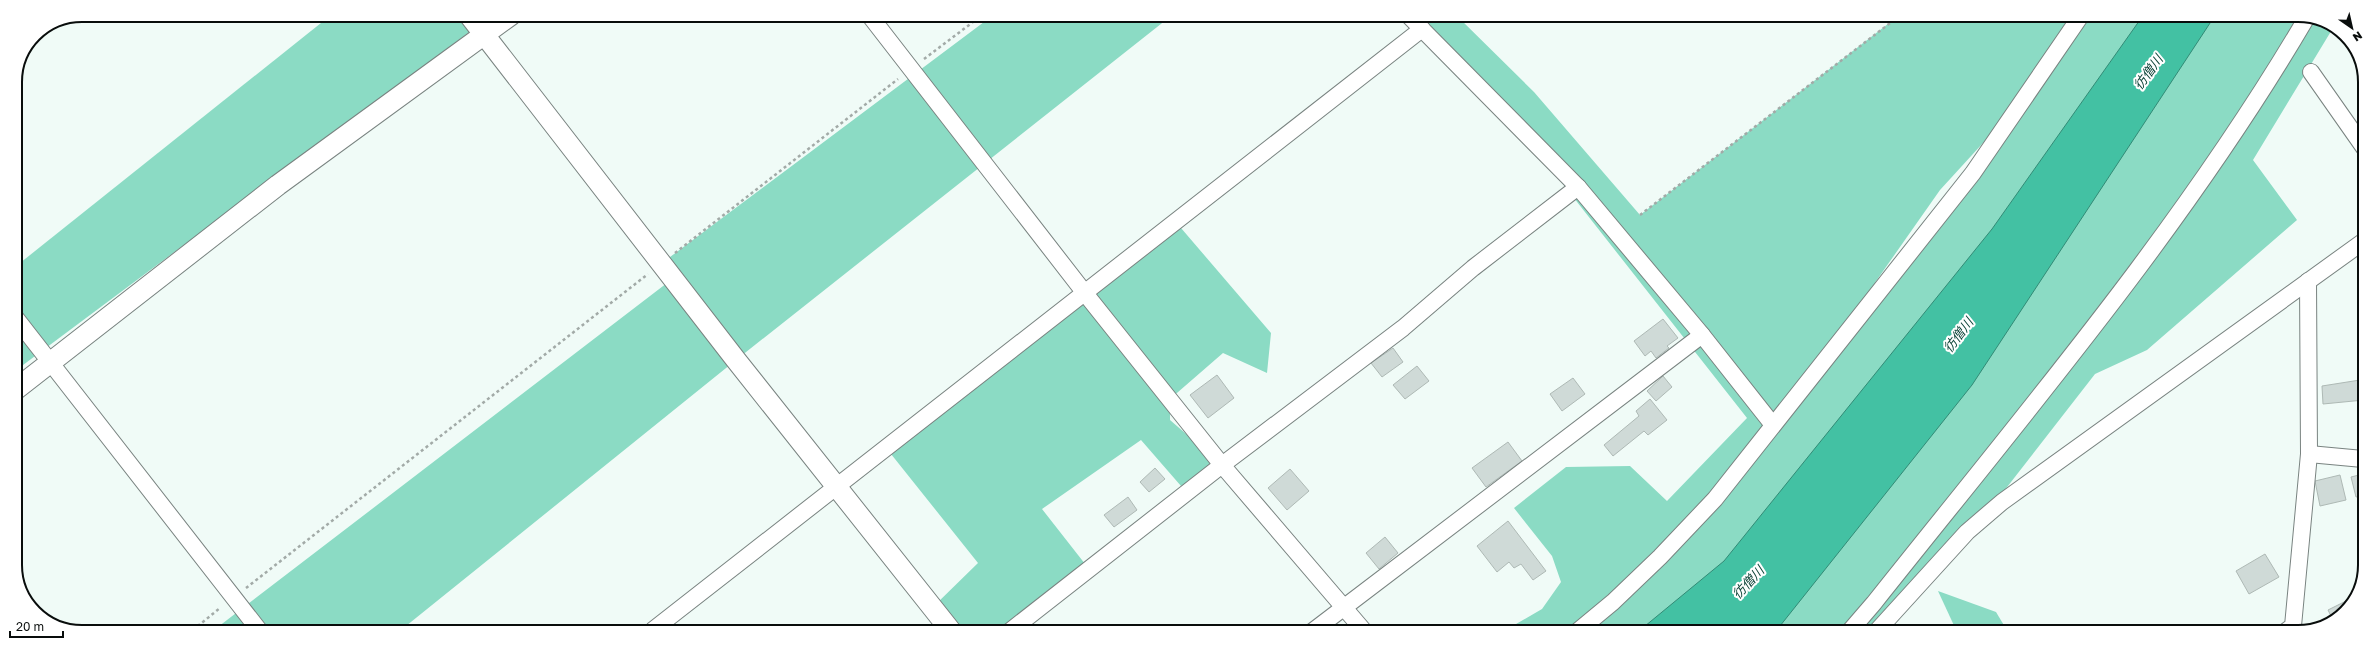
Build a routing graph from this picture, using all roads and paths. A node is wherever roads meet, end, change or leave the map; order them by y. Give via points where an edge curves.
1 (474, 22) edge
2 (501, 22) edge
3 (875, 22) edge
4 (973, 22) edge
5 (1415, 22) edge
6 (1891, 22) edge
7 (2077, 22) edge
8 (2304, 23) edge
9 (1422, 29) junction
10 (484, 36) junction
11 (911, 69) junction
12 (2311, 72) dead end
13 (2358, 140) edge
14 (1578, 187) junction
15 (1640, 214) dead end
16 (2358, 245) edge
17 (662, 263) junction
18 (2308, 281) junction
19 (1084, 292) junction
20 (22, 326) edge
21 (1702, 335) junction
22 (51, 362) junction
23 (22, 385) edge
24 (1773, 426) junction
25 (2309, 454) junction
26 (2358, 458) edge
27 (1222, 465) junction
28 (836, 486) junction
29 (234, 598) junction
30 (1344, 607) junction
31 (199, 625) edge
32 (255, 625) edge
33 (659, 625) edge
34 (946, 625) edge
35 (1018, 625) edge
36 (1321, 625) edge
37 (1359, 625) edge
38 (1585, 625) edge
39 (1855, 625) edge
40 (1882, 625) edge
41 (2292, 625) edge

1 - 10 street
2 - 10 street
3 - 11 street
4 - 11 path
5 - 9 street
6 - 15 path
7 - 24 street via 1973,173
8 - 39 street via 2274,73 2200,185 2117,297
9 - 14 street
9 - 19 street
10 - 17 street
10 - 22 street via 278,185
11 - 17 path
11 - 19 street
12 - 13 street
14 - 21 street
14 - 27 street via 1473,268 1403,328
16 - 18 street
17 - 28 street
17 - 29 path
18 - 25 street
18 - 40 street via 2002,502 1967,532
19 - 27 street
19 - 28 street
20 - 22 street
21 - 24 street
21 - 30 street
22 - 23 street
22 - 29 street
24 - 38 street via 1715,499 1613,602
25 - 26 street
25 - 41 street
27 - 30 street
27 - 35 street
28 - 33 street
28 - 34 street
29 - 31 path
29 - 32 street
30 - 36 street
30 - 37 street

